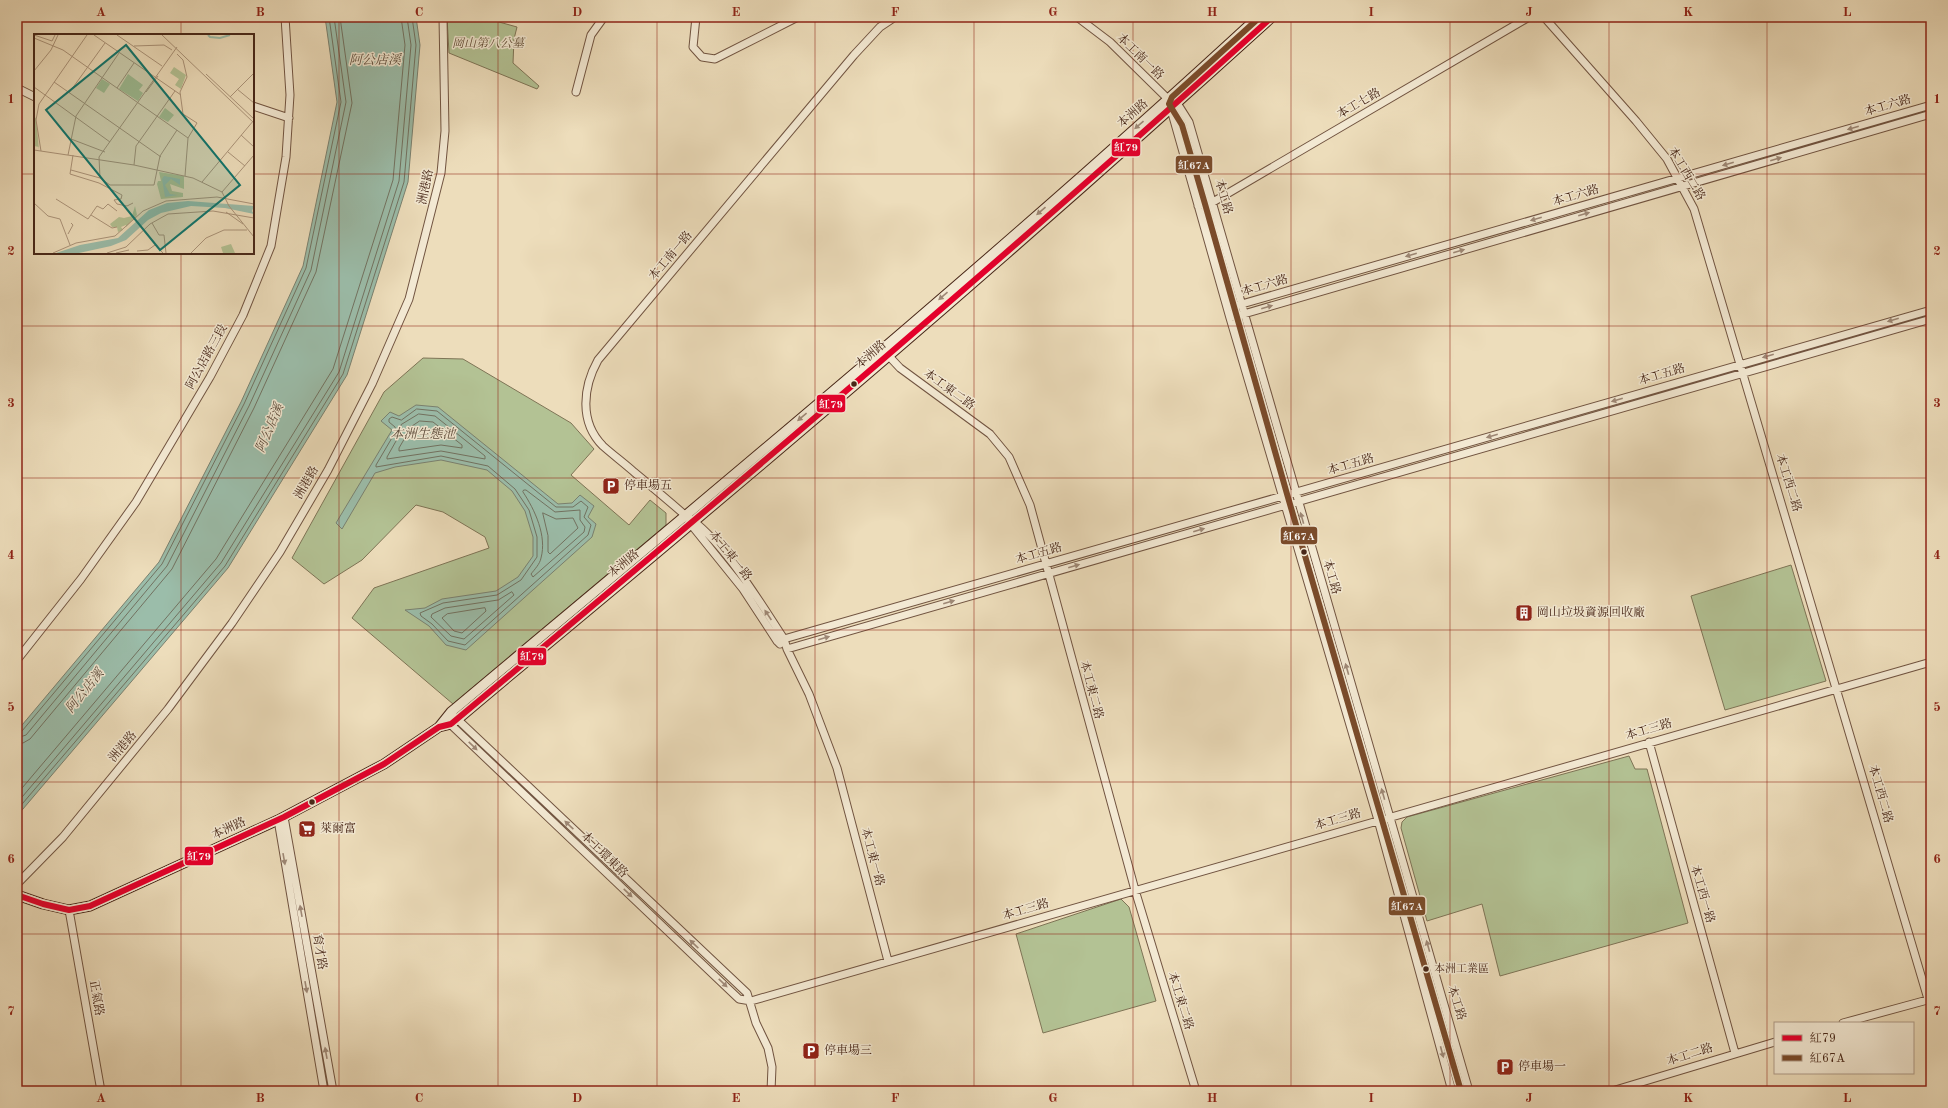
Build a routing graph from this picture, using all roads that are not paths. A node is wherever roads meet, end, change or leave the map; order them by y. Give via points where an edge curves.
1 (285, 17) edge
2 (443, 17) edge
3 (604, 17) edge
4 (696, 17) edge
5 (798, 17) edge
6 (896, 17) edge
7 (1077, 17) edge
8 (1258, 17) edge
9 (1272, 17) edge
10 (1529, 17) edge
11 (1544, 17) edge
12 (17, 88) edge
13 (576, 92) dead end
14 (34, 96) edge
15 (1172, 104) junction
16 (1931, 105) edge
17 (254, 106) edge
18 (1931, 114) edge
19 (289, 118) junction
20 (1677, 178) junction
21 (1681, 186) junction
22 (1213, 202) junction
23 (1198, 206) junction
24 (1241, 305) junction
25 (1228, 308) junction
26 (1931, 310) edge
27 (1244, 314) junction
28 (1230, 318) junction
29 (1931, 319) edge
30 (885, 353) junction
31 (1741, 364) junction
32 (1743, 373) junction
33 (1295, 492) junction
34 (1283, 496) junction
35 (1298, 501) junction
36 (1286, 505) junction
37 (686, 516) junction
38 (692, 523) junction
39 (1045, 564) junction
40 (1048, 573) junction
41 (780, 640) junction
42 (787, 649) junction
43 (17, 660) edge
44 (1931, 662) edge
45 (1838, 690) junction
46 (451, 719) junction
47 (1649, 742) junction
48 (1390, 817) junction
49 (281, 818) junction
50 (1378, 820) junction
51 (17, 884) edge
52 (1135, 890) junction
53 (17, 895) edge
54 (69, 910) junction
55 (888, 961) junction
56 (1930, 999) edge
57 (751, 1001) junction
58 (1847, 1022) edge
59 (1774, 1042) edge
60 (1735, 1053) junction
61 (101, 1091) edge
62 (324, 1091) edge
63 (333, 1091) edge
64 (771, 1091) edge
65 (1196, 1091) edge
66 (1452, 1091) edge
67 (1469, 1091) edge
68 (1612, 1091) edge

1 - 19 street, 阿公店路三段
2 - 51 street, 洲港路 via 445,131 441,173 409,299 372,384 328,470 280,552 232,623 168,709 63,837
3 - 13 street via 591,35
4 - 5 street via 693,47 702,57 715,59
6 - 37 street, 本工南一路 via 880,27 854,55 598,360 590,375 585,398 586,414 602,445
7 - 15 street, 本工南一路 via 1110,42
8 - 15 main road, 本洲路
9 - 15 main road, 本洲路
10 - 22 street, 本工七路
11 - 20 street, 本工西二路 via 1636,121 1667,159
12 - 14 street
15 - 22 street, 本工路 via 1189,122
15 - 23 street, 本工路
15 - 30 main road, 本洲路
16 -> 20 street, 本工六路
17 - 19 street
21 -> 18 street, 本工六路
19 - 43 street, 阿公店路三段 via 286,157 271,246 243,315 210,377 136,502 67,598
20 - 21 street, 本工西二路
20 -> 24 street, 本工六路
27 -> 21 street, 本工六路
21 - 31 street, 本工西二路 via 1694,209
22 - 23 street, 本工七路
22 - 24 street, 本工路
23 - 25 street, 本工路
24 - 25 street, 本工六路
24 - 27 street, 本工路
25 - 28 street, 本工路
26 -> 31 street, 本工五路
27 - 28 street, 本工六路
27 - 33 street, 本工路
28 - 34 street, 本工路
29 - 32 street, 本工五路
30 -> 37 main road, 本洲路
30 - 38 main road, 本洲路
30 - 39 street, 本工東二路 via 900,368 990,434 1009,457 1030,505
31 - 32 street, 本工西二路
31 -> 33 street, 本工五路
32 - 35 street, 本工五路
32 - 45 street, 本工西二路
33 - 34 street, 本工五路
33 - 35 street, 本工路
34 - 36 street, 本工路
34 - 39 street, 本工五路
35 - 36 street, 本工五路
48 -> 35 street, 本工路
40 -> 36 street, 本工五路
36 - 50 street, 本工路
37 - 38 street, 本工東一路
37 - 46 main road, 本洲路
38 - 41 street, 本工東一路
38 - 46 main road, 本洲路
39 - 40 street, 本工東二路
39 - 41 street, 本工五路
42 -> 40 street, 本工五路
40 - 52 street, 本工東二路
41 - 42 street, 本工東一路
42 - 55 street, 本工東一路 via 809,694 837,768
44 - 45 street, 本工三路
45 - 47 street, 本工三路
45 - 56 street, 本工西二路
46 - 49 main road, 本洲路 via 384,764
46 - 57 street, 本工環東路 via 739,999
47 - 48 street, 本工三路
47 - 60 street, 本工西一路
48 - 50 street, 本工三路
67 -> 48 street, 本工路
49 - 54 main road, 本洲路 via 90,906
49 -> 62 street, 育才路
63 -> 49 street, 育才路
50 - 52 street, 本工三路
50 -> 66 street, 本工路
52 - 55 street, 本工三路
52 - 65 street, 本工東二路
53 - 54 main road, 本洲路
54 - 61 street, 正氣路
55 - 57 street, 本工三路
56 - 58 street
57 - 64 street via 756,1023 768,1048 772,1067
59 - 60 street, 本工二路
60 - 68 street, 本工二路

